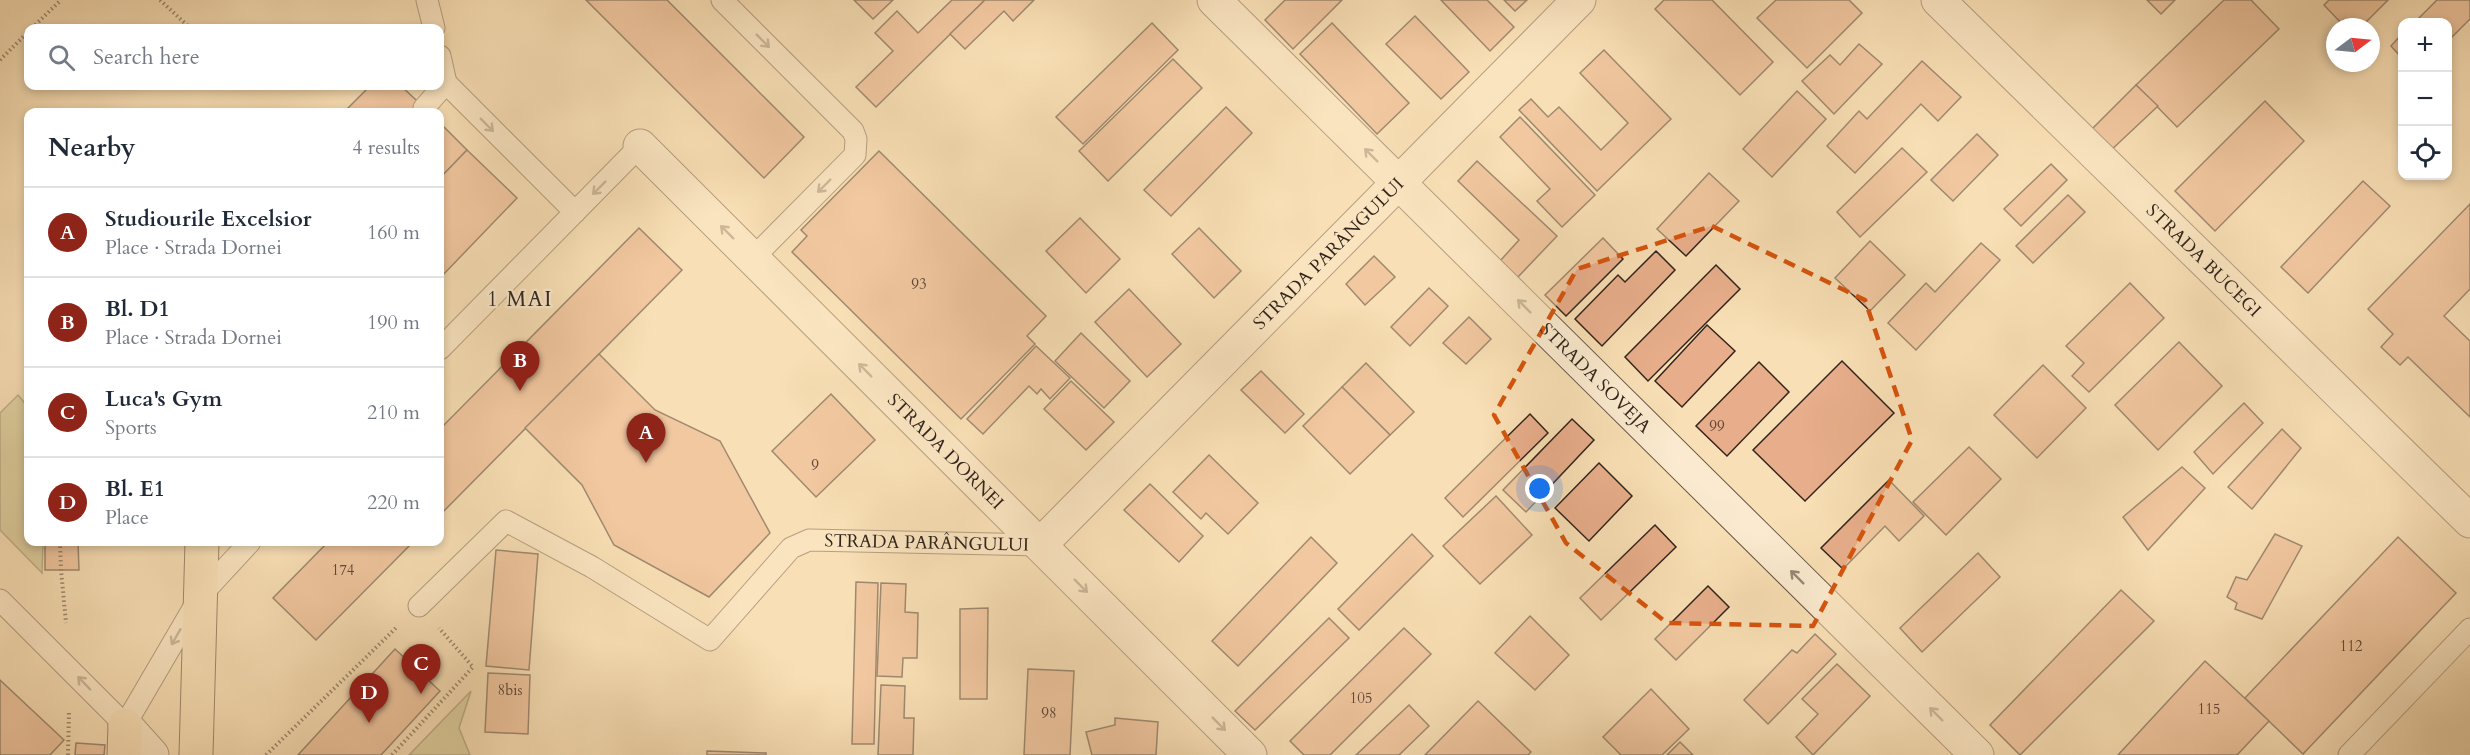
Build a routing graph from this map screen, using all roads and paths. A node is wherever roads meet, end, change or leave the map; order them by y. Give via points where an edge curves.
1 (61, 0) edge
2 (160, 0) edge
3 (427, 0) edge
4 (722, 0) edge
5 (1214, 0) edge
6 (1579, 0) edge
7 (1938, 0) edge
8 (36, 24) edge
9 (186, 24) edge
10 (433, 24) edge
11 (24, 36) edge
12 (0, 60) edge
13 (444, 75) edge
14 (446, 84) joint
15 (440, 90) edge
16 (424, 108) dead end
17 (640, 146) joint
18 (1399, 183) junction
19 (575, 212) junction
20 (753, 258) junction
21 (444, 346) edge
22 (2470, 521) edge
23 (1040, 545) junction
24 (60, 546) edge
25 (202, 546) edge
26 (246, 546) edge
27 (61, 570) dead end
28 (201, 595) junction
29 (0, 600) edge
30 (419, 606) junction
31 (2470, 629) edge
32 (125, 740) edge
33 (152, 755) edge
34 (196, 755) edge
35 (266, 755) edge
36 (392, 755) edge
37 (1250, 755) edge
38 (1977, 755) edge
39 (2349, 755) edge

1 - 8 path
2 - 9 path
3 - 10 lane
4 -> 20 lane via 853,131 856,139 855,155
18 -> 5 street, STRADA SOVEJA
6 - 18 street, STRADA PARÂNGULUI
7 - 22 street, STRADA BUCEGI
11 - 12 path
13 - 14 lane
14 -> 19 lane
15 - 16 lane
17 -> 19 lane
20 -> 17 street, STRADA DORNEI
18 - 23 street, STRADA PARÂNGULUI
38 -> 18 street, STRADA SOVEJA
19 - 21 lane
23 -> 20 street, STRADA DORNEI
23 - 30 lane, STRADA PARÂNGULUI via 809,540 791,548 710,640 592,567 506,521
23 -> 37 street, STRADA DORNEI
24 - 27 path
25 - 28 main road
26 - 28 lane
28 -> 32 lane
28 - 34 main road
32 -> 29 lane
30 - 35 path
30 - 36 path via 473,667
31 - 39 lane
32 - 33 street

